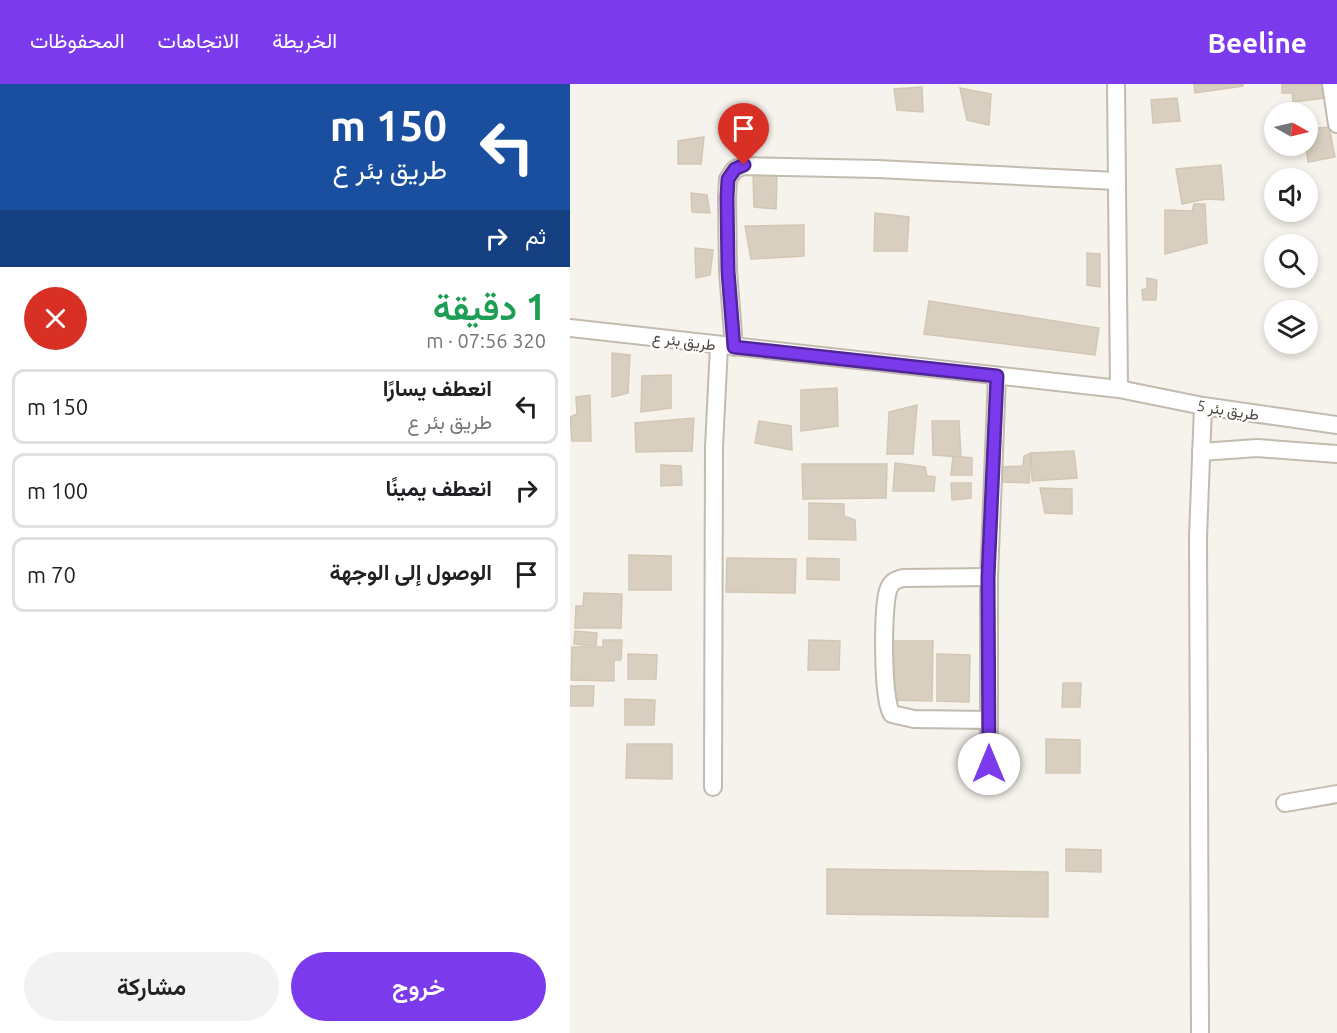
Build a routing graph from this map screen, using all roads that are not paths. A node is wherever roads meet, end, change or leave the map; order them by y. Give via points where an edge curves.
1 (1116, 84) edge
2 (1333, 93) edge
3 (1337, 124) edge
4 (1116, 181) junction
5 (570, 328) edge
6 (726, 347) junction
7 (997, 376) junction
8 (1119, 389) junction
9 (1203, 406) junction
10 (1337, 425) edge
11 (1201, 452) junction
12 (1337, 454) edge
13 (988, 577) junction
14 (989, 720) junction
15 (989, 764) dead end
16 (713, 787) dead end
17 (1337, 794) edge
18 (1285, 803) dead end
19 (1200, 1033) edge

1 - 4 street
2 - 3 street
4 - 6 street via 744,165 728,179
4 - 8 street
5 - 6 street, طريق بئر ع
6 - 7 street, طريق بئر ع
6 - 16 street via 714,447
7 - 8 street, طريق بئر ع
7 - 13 street
8 - 9 street, طريق بئر 5
9 - 10 street, طريق بئر 5
9 - 11 street
11 - 12 street via 1257,448
11 - 19 street
13 - 14 street
13 - 14 street via 893,581 886,603 885,662 886,702 892,714 914,719
14 - 15 street
17 - 18 street

